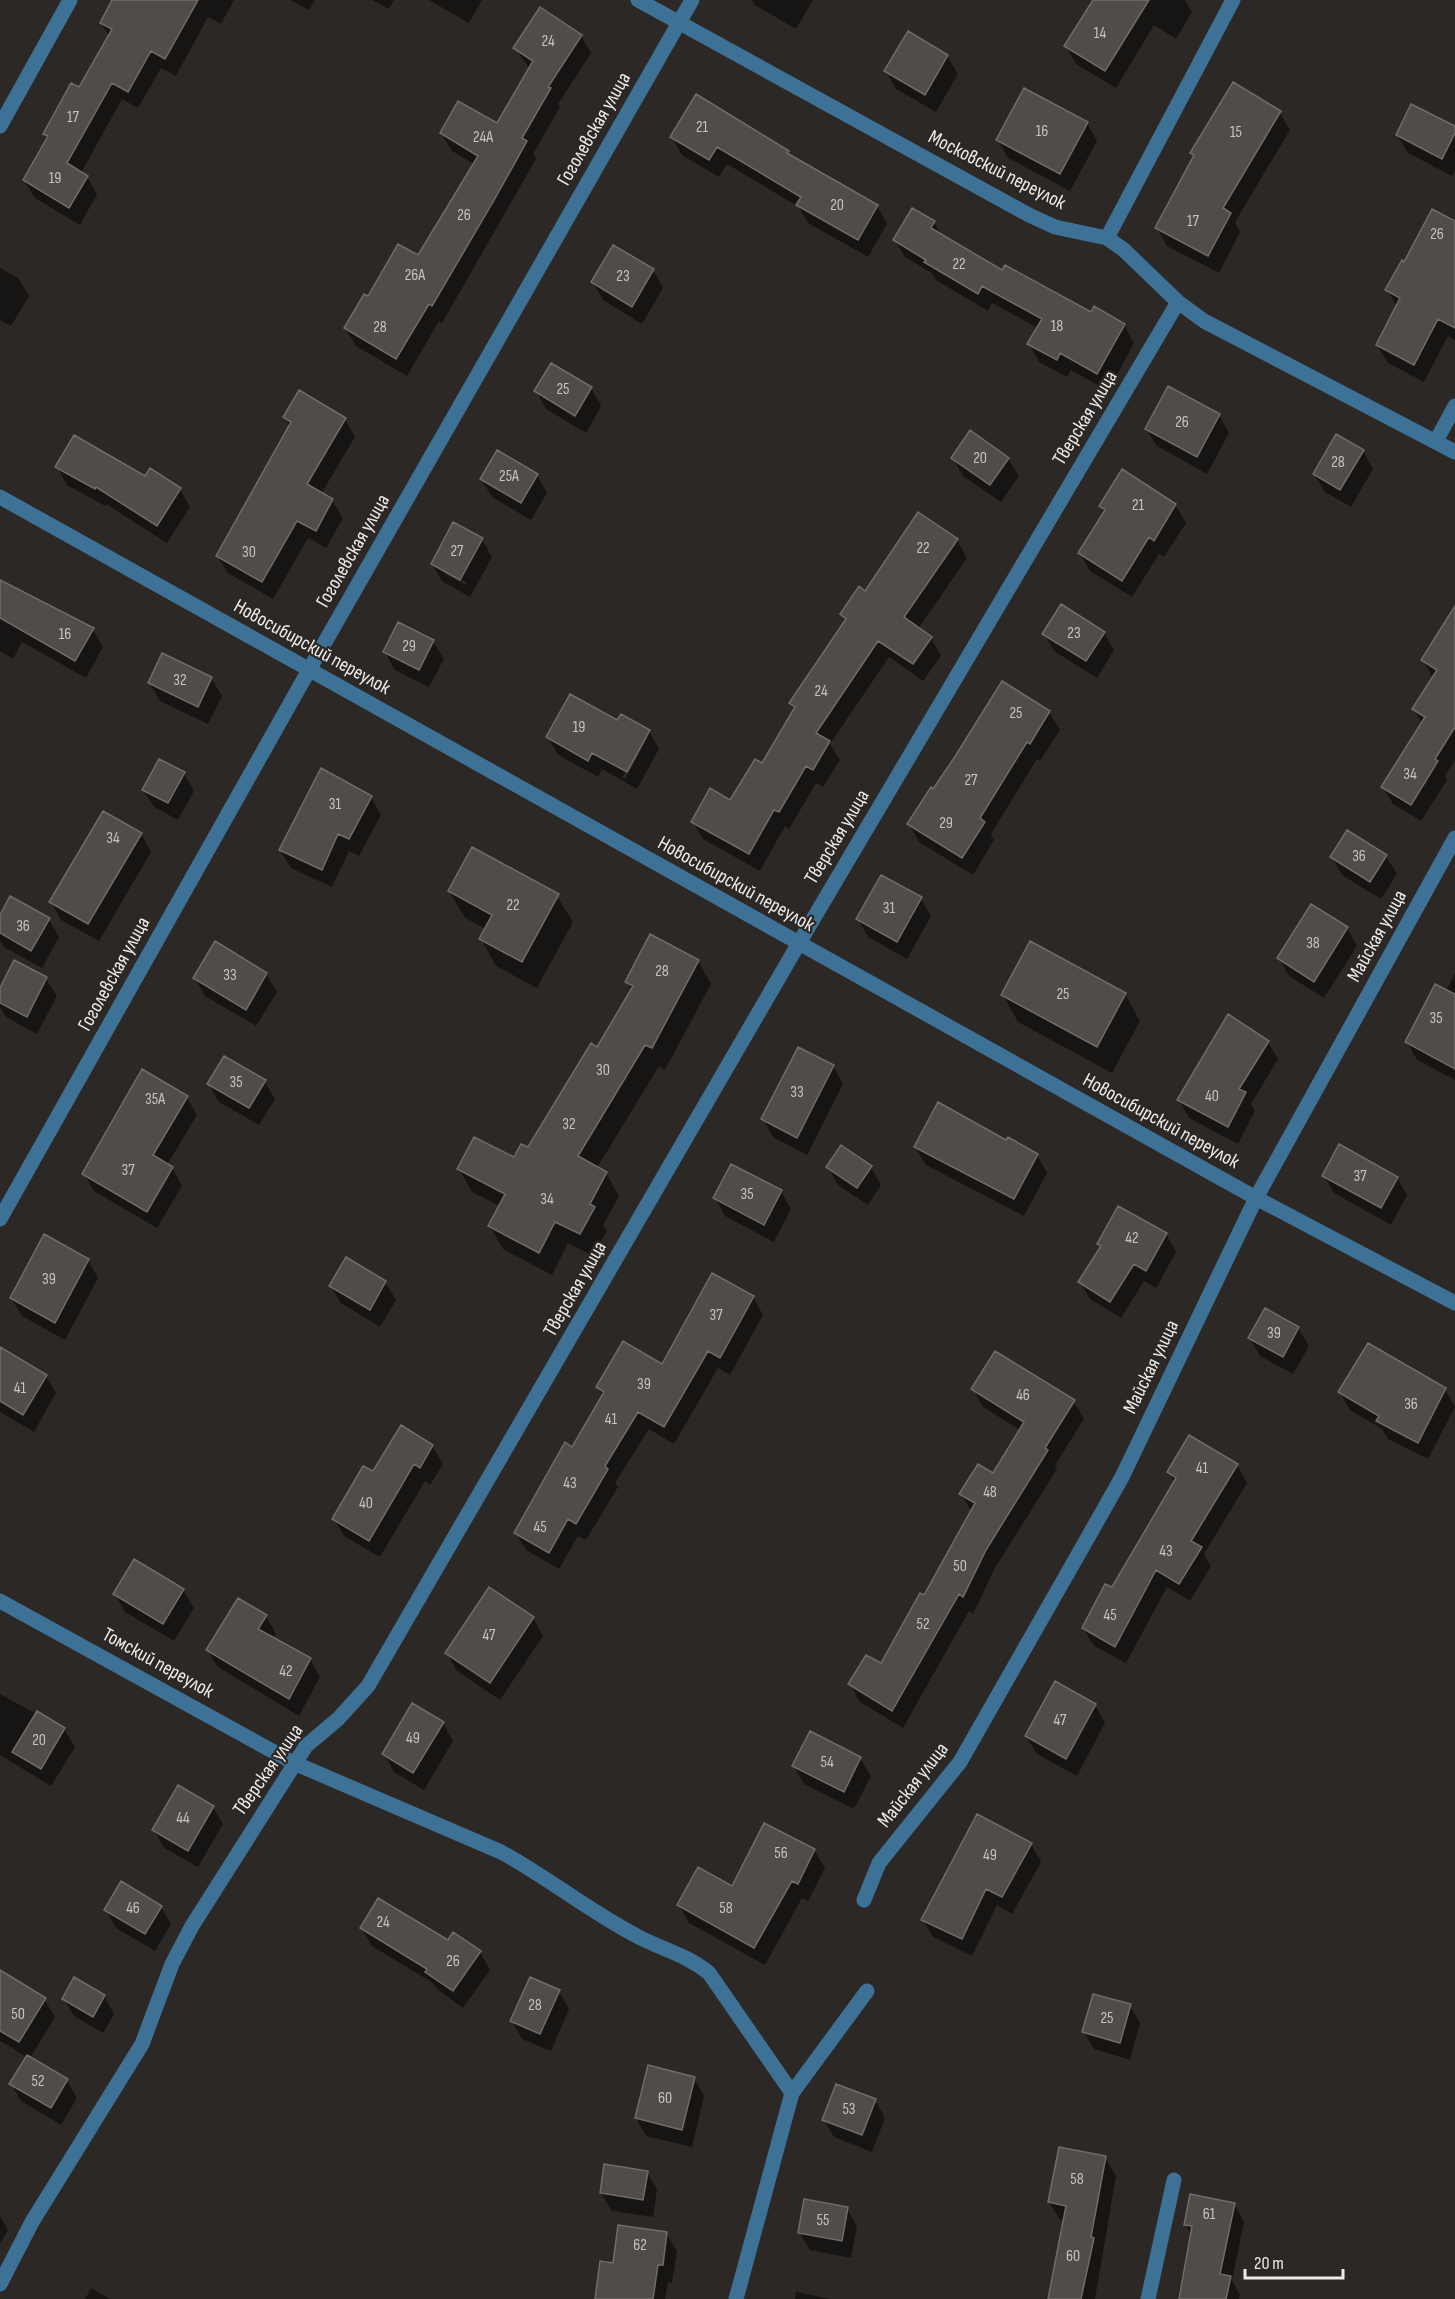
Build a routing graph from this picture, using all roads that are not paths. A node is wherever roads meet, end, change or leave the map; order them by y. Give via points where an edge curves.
1 (70, 0) edge
2 (638, 0) edge
3 (693, 0) edge
4 (1233, 0) edge
5 (680, 22) junction
6 (0, 126) edge
7 (1107, 238) junction
8 (1178, 302) junction
9 (1455, 406) edge
10 (1436, 441) junction
11 (1455, 452) edge
12 (0, 497) edge
13 (309, 670) junction
14 (1455, 838) edge
15 (799, 943) junction
16 (1256, 1198) junction
17 (0, 1219) edge
18 (1455, 1303) edge
19 (0, 1601) edge
20 (294, 1763) junction
21 (864, 1900) dead end
22 (867, 1991) dead end
23 (792, 2093) junction
24 (1174, 2180) dead end
25 (0, 2284) edge
26 (736, 2299) edge
27 (1148, 2299) edge

1 - 6 street
2 - 5 street, Московский переулок
3 - 5 street, Гоголевская улица
4 - 7 street
5 - 7 street, Московский переулок via 1029,215 1055,227
5 - 13 street, Гоголевская улица
7 - 8 street, Московский переулок
8 - 10 street, Московский переулок via 1204,321
8 - 15 street, Тверская улица
9 - 10 street
10 - 11 street, Московский переулок
12 - 13 street, Новосибирский переулок
13 - 15 street, Новосибирский переулок
13 - 17 street, Гоголевская улица
14 - 16 street, Майская улица
15 - 16 street, Новосибирский переулок
15 - 20 street, Тверская улица via 368,1686
16 - 18 street, Новосибирский переулок
16 - 21 street, Майская улица via 1092,1532 960,1762 879,1863
19 - 20 street, Томский переулок
20 - 23 street, Томский переулок via 501,1852 637,1937 692,1959 709,1973
20 - 25 street, Тверская улица via 192,1926 172,1964 142,2044 32,2222
22 - 23 street
23 - 26 street
24 - 27 street

